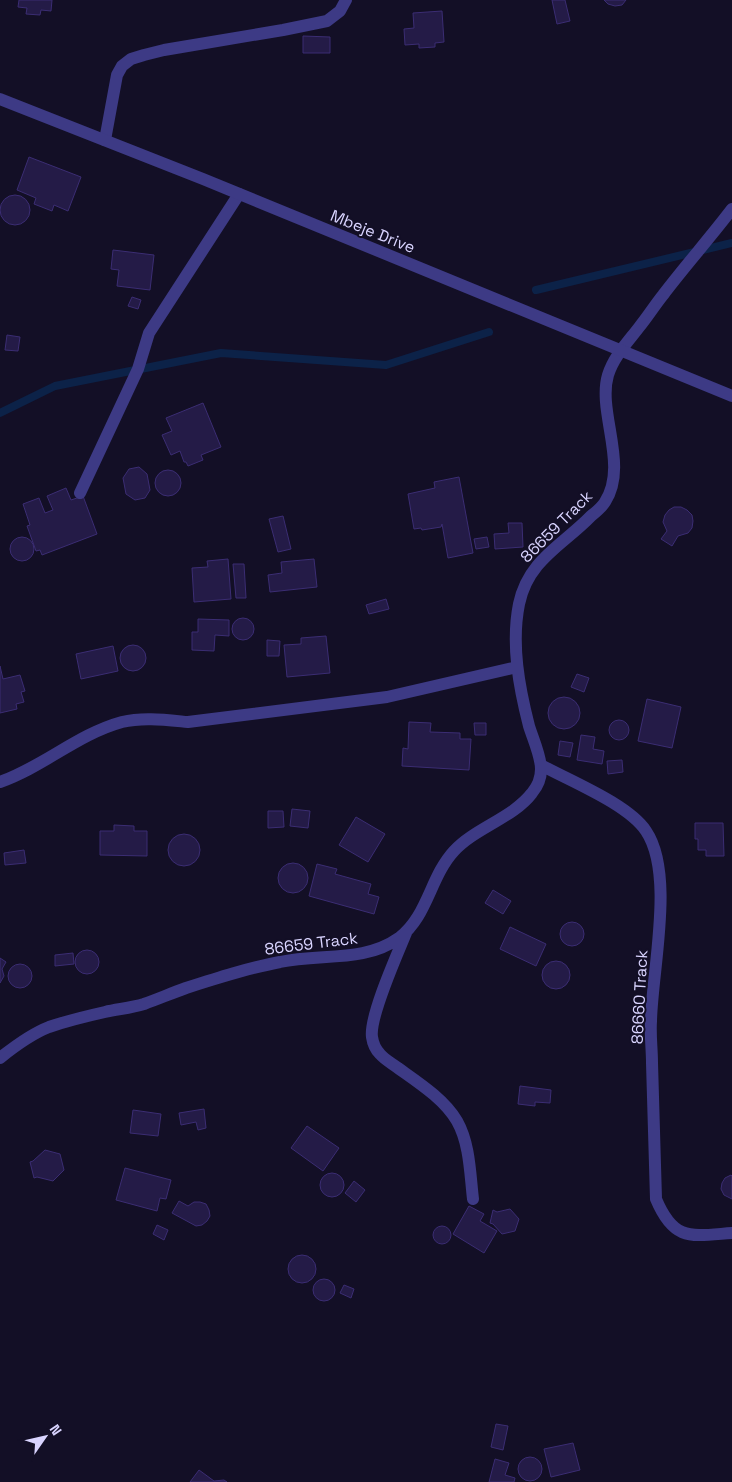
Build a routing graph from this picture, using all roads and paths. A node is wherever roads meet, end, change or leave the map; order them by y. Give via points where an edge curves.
1 (346, 0) edge
2 (0, 99) edge
3 (105, 140) junction
4 (239, 194) junction
5 (732, 209) edge
6 (620, 351) junction
7 (732, 396) edge
8 (80, 493) dead end
9 (517, 667) junction
10 (541, 765) junction
11 (0, 782) edge
12 (407, 931) junction
13 (0, 1058) edge
14 (473, 1199) dead end
15 (732, 1233) edge

1 - 3 street via 340,11 327,21 164,50 131,59 117,75
2 - 3 street, Mbeje Drive
3 - 4 street, Mbeje Drive
4 - 6 street, Mbeje Drive
4 - 8 street via 148,333 138,369
5 - 6 street, 86659 Track
6 - 7 street, Mbeje Drive
6 - 9 street, 86659 Track via 605,390 612,440 612,486 605,502 584,524 544,556 527,578 519,604
9 - 10 street, 86659 Track
9 - 11 street via 387,697 188,722 155,719 123,722 90,734
10 - 12 street, 86659 Track via 534,791 524,802 454,851 438,872 425,905
10 - 15 street, 86660 Track via 626,811 647,832 656,852 660,930 650,1023 656,1200 672,1227 684,1233 698,1236
12 - 13 street, 86659 Track via 374,951 353,956 283,961 248,969 142,1004 48,1028 19,1043
12 - 14 street via 374,1014 372,1036 381,1056 426,1088 456,1120 466,1146

